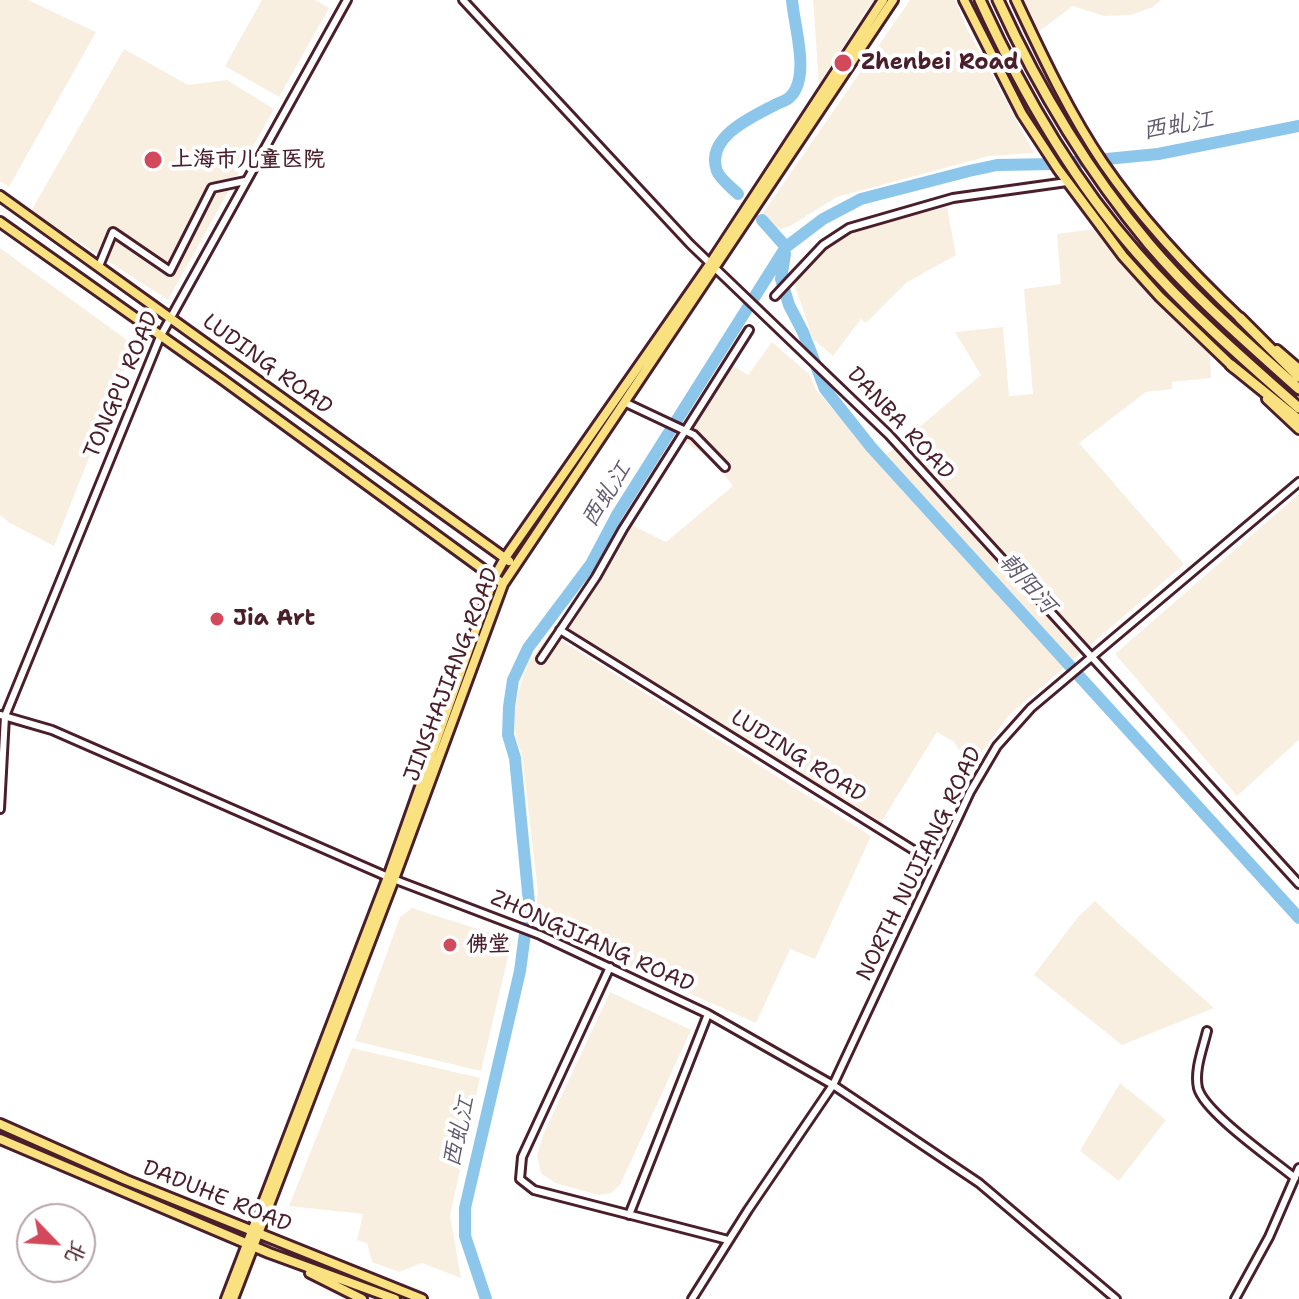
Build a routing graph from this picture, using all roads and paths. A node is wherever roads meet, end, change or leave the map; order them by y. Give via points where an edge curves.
1 (347, 0) edge
2 (463, 0) edge
3 (883, 0) edge
4 (893, 0) edge
5 (964, 0) edge
6 (980, 0) edge
7 (998, 0) edge
8 (1016, 0) edge
9 (246, 181) junction
10 (1067, 182) junction
11 (0, 196) edge
12 (0, 222) edge
13 (99, 266) junction
14 (712, 266) junction
15 (775, 296) dead end
16 (169, 317) junction
17 (1240, 318) junction
18 (749, 330) dead end
19 (160, 337) junction
20 (1231, 365) junction
21 (1299, 369) edge
22 (1299, 377) edge
23 (1299, 389) edge
24 (624, 402) junction
25 (1299, 408) edge
26 (1299, 420) edge
27 (1299, 429) edge
28 (686, 430) junction
29 (725, 467) dead end
30 (1299, 482) edge
31 (505, 558) junction
32 (513, 564) junction
33 (498, 581) junction
34 (560, 630) junction
35 (1091, 658) junction
36 (541, 659) dead end
37 (2, 715) edge
38 (0, 809) edge
39 (936, 864) junction
40 (391, 878) junction
41 (1299, 884) edge
42 (610, 967) junction
43 (708, 1014) junction
44 (1207, 1031) dead end
45 (833, 1085) junction
46 (0, 1124) edge
47 (0, 1139) edge
48 (1299, 1168) edge
49 (1295, 1178) junction
50 (629, 1215) junction
51 (256, 1231) junction
52 (728, 1240) junction
53 (250, 1245) junction
54 (300, 1265) junction
55 (226, 1299) edge
56 (233, 1299) edge
57 (362, 1299) edge
58 (395, 1299) edge
59 (422, 1299) edge
60 (692, 1299) edge
61 (1116, 1299) edge
62 (1235, 1299) edge

1 - 9 street, TONGPU ROAD
2 - 14 street, DANBA ROAD
3 - 14 main road, JINSHAJIANG ROAD
4 - 14 main road, JINSHAJIANG ROAD
5 - 10 main road via 1022,114
6 - 25 highway via 1021,85 1072,169 1134,250
7 - 23 highway via 1039,85 1077,147 1149,244
8 - 17 main road via 1105,166 1163,238
9 - 13 street via 212,188 170,271 113,232
9 - 16 street, TONGPU ROAD
10 - 15 street via 953,198 849,228 823,245
10 - 20 main road via 1123,256
11 - 13 main road, LUDING ROAD
12 - 19 main road, LUDING ROAD
13 - 16 main road, LUDING ROAD
14 - 24 main road, JINSHAJIANG ROAD
14 - 31 main road, JINSHAJIANG ROAD
14 - 35 street, DANBA ROAD via 889,435
16 - 19 street, TONGPU ROAD
16 - 31 main road, LUDING ROAD
17 - 21 main road
17 - 22 highway
18 - 28 street
19 - 33 main road, LUDING ROAD
19 - 37 street, TONGPU ROAD
20 - 26 highway
20 - 27 main road
24 - 28 street
24 - 32 main road, JINSHAJIANG ROAD
28 - 29 street
28 - 34 street
30 - 35 street, NORTH NUJIANG ROAD
31 - 32 main road, LUDING ROAD
31 - 33 main road, JINSHAJIANG ROAD
32 - 33 main road, JINSHAJIANG ROAD
33 - 40 main road, JINSHAJIANG ROAD
34 - 36 street
34 - 39 street, LUDING ROAD
35 - 39 street, NORTH NUJIANG ROAD via 1031,708 997,746
35 - 41 street, DANBA ROAD
37 - 38 street, TONGPU ROAD
37 - 40 street, ZHONGJIANG ROAD via 52,730
39 - 45 street, NORTH NUJIANG ROAD
40 - 42 street, ZHONGJIANG ROAD via 508,921
40 - 51 main road, JINSHAJIANG ROAD
42 - 43 street, ZHONGJIANG ROAD
42 - 50 street via 522,1157 520,1179 534,1190
43 - 45 street, ZHONGJIANG ROAD
43 - 50 street
44 - 49 street via 1197,1076 1201,1096
45 - 52 street, NORTH NUJIANG ROAD
45 - 61 street, ZHONGJIANG ROAD via 979,1183
46 - 51 main road, DADUHE ROAD
47 - 53 main road, DADUHE ROAD
48 - 49 street
49 - 62 street
50 - 52 street
51 - 53 main road, JINSHAJIANG ROAD
51 - 59 main road, DADUHE ROAD
52 - 60 street, NORTH NUJIANG ROAD
53 - 54 main road, DADUHE ROAD
53 - 55 main road, JINSHAJIANG ROAD
53 - 56 main road, JINSHAJIANG ROAD
54 - 57 main road, DADUHE ROAD
54 - 58 main road, DADUHE ROAD

